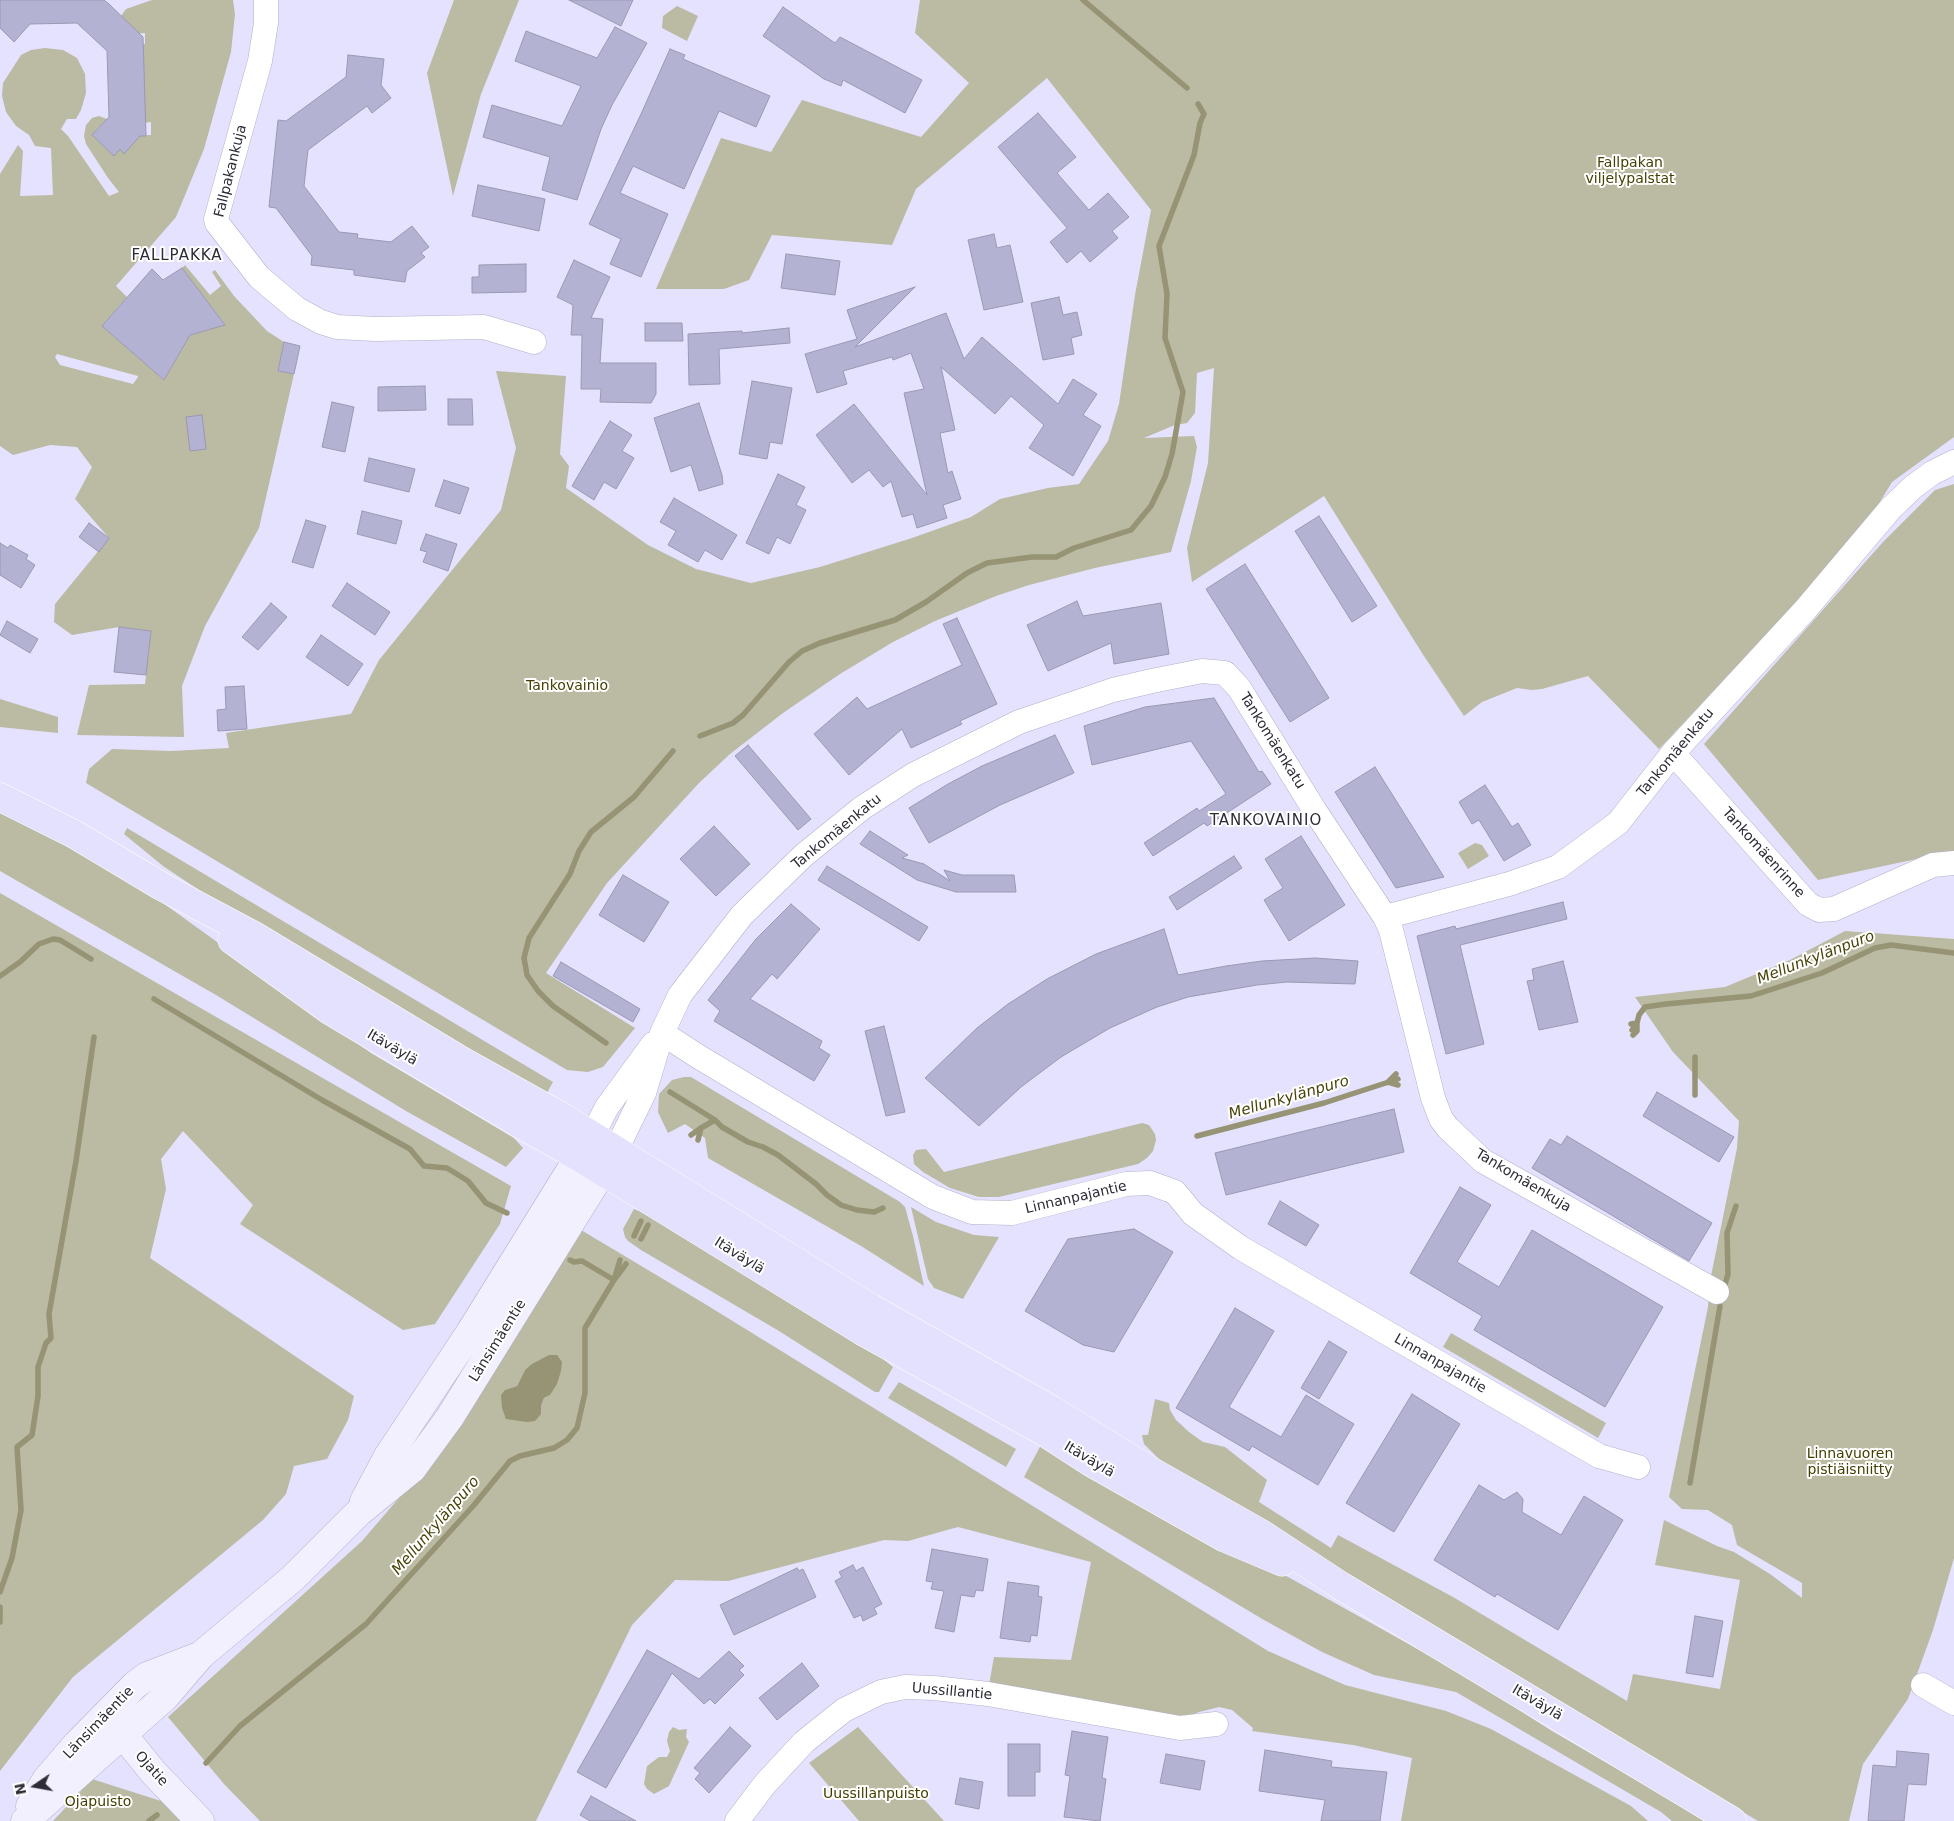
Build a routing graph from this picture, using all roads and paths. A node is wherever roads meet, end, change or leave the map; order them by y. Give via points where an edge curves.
1 (266, 0) edge
2 (534, 342) dead end
3 (1954, 462) edge
4 (1673, 752) junction
5 (0, 782) edge
6 (0, 797) edge
7 (74, 834) junction
8 (1954, 863) edge
9 (1384, 917) junction
10 (662, 1033) junction
11 (585, 1146) junction
12 (609, 1161) junction
13 (1717, 1292) dead end
14 (1638, 1468) dead end
15 (358, 1512) junction
16 (201, 1655) junction
17 (1923, 1685) dead end
18 (1954, 1703) edge
19 (106, 1714) junction
20 (1216, 1724) dead end
21 (122, 1735) junction
22 (21, 1821) edge
23 (25, 1821) edge
24 (200, 1821) edge
25 (737, 1821) edge
26 (1732, 1821) edge

1 - 2 street, Fallpakankuja via 260,61 216,219 259,277 297,309 337,327 484,327
3 - 4 street, Tankomäenkatu via 1932,473 1891,508 1805,610
4 - 8 street, Tankomäenrinne via 1808,904 1819,910 1834,909 1934,865
4 - 9 street, Tankomäenkatu via 1618,823 1558,867 1509,884
5 - 7 main road, Itäväylä
6 - 7 main road, Itäväylä
7 - 11 main road, Itäväylä via 161,886 254,935 462,1061 559,1115
9 - 10 street, Tankomäenkatu via 1239,688 1225,673 1202,671 1113,690 1018,722 913,775 862,808 804,855 742,915 680,995
9 - 13 street, Tankomäenkuja via 1391,930 1433,1098 1441,1119 1456,1138 1483,1161
10 - 11 street, Tankomäenkatu via 607,1107
10 - 12 street, Tankomäenkatu via 644,1093
10 - 14 street, Linnanpajantie via 933,1197 972,1212 1012,1213 1126,1184 1150,1183 1175,1192 1193,1214 1234,1244 1599,1456
11 - 12 main road, Itäväylä
11 - 15 main road, Länsimäentie via 469,1334 388,1456
12 - 15 main road, Länsimäentie via 450,1417 412,1469
12 - 26 main road, Itäväylä via 862,1331 1226,1538 1341,1586
15 - 16 main road, Länsimäentie via 293,1578
16 - 19 main road, Länsimäentie via 147,1676
16 - 21 main road, Länsimäentie via 165,1697
17 - 18 street
19 - 21 main road, Ojatie
19 - 22 main road, Länsimäentie via 46,1780
20 - 25 street, Uussillantie via 1180,1728 988,1694 905,1687 881,1692 844,1710 804,1742 765,1784
21 - 23 main road, Länsimäentie
21 - 24 main road, Ojatie

